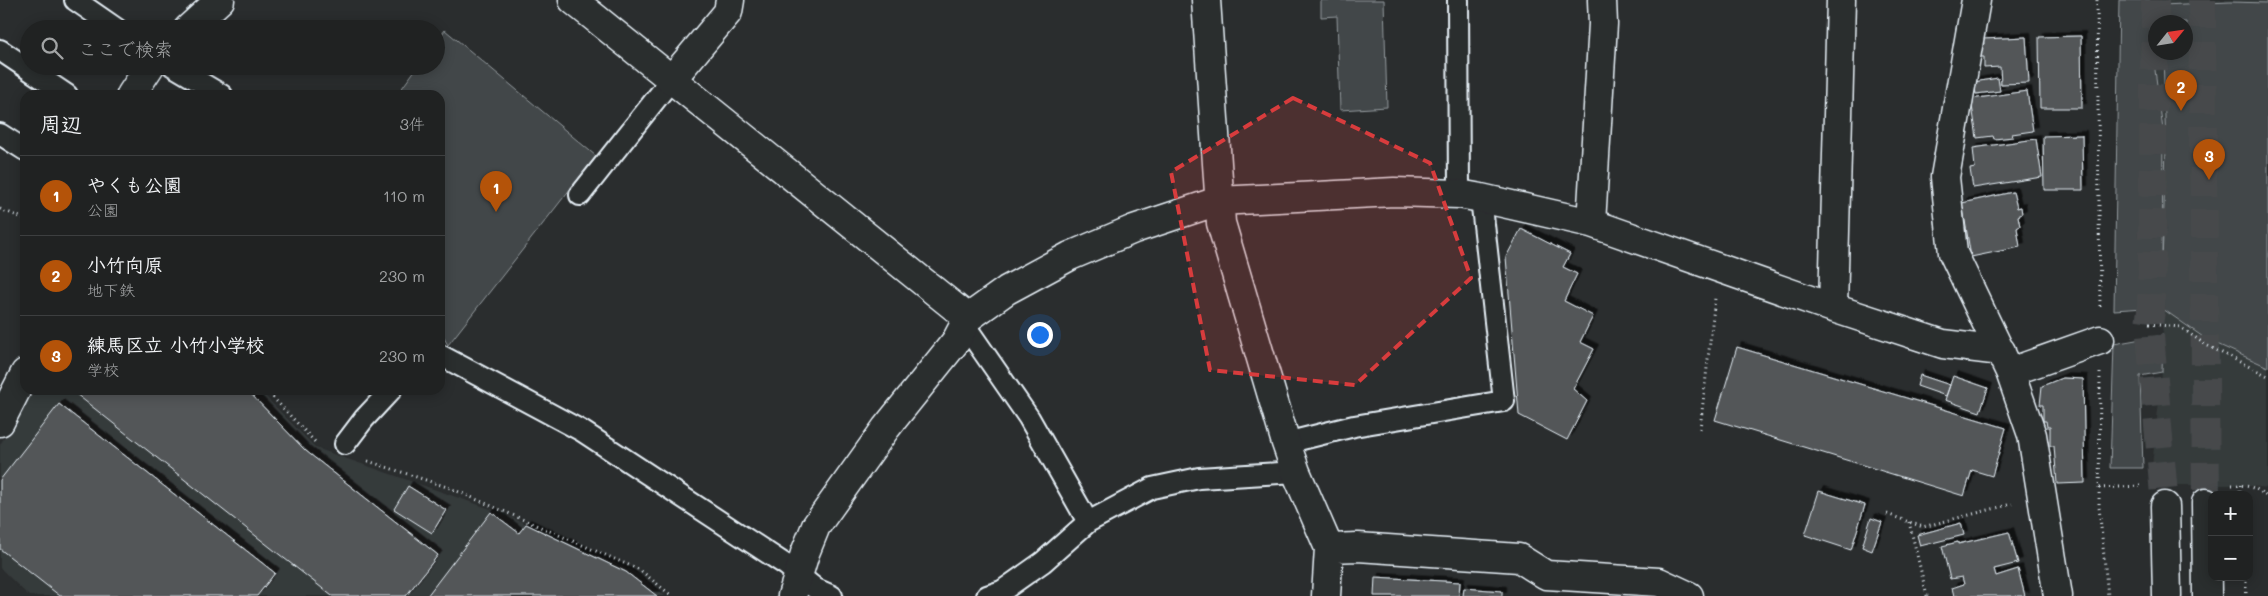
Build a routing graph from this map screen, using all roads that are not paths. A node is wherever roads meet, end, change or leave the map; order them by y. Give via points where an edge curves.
1 (75, 0) edge
2 (220, 0) edge
3 (573, 0) edge
4 (730, 0) edge
5 (1206, 0) edge
6 (1458, 0) edge
7 (1602, 0) edge
8 (1841, 0) edge
9 (1976, 0) edge
10 (104, 20) edge
11 (198, 20) edge
12 (0, 50) edge
13 (20, 63) edge
14 (37, 75) edge
15 (144, 75) edge
16 (189, 75) edge
17 (671, 80) junction
18 (60, 90) edge
19 (134, 90) edge
20 (214, 90) edge
21 (0, 134) edge
22 (20, 147) edge
23 (580, 195) dead end
24 (1470, 196) junction
25 (1218, 200) junction
26 (1592, 223) junction
27 (1832, 308) junction
28 (966, 321) junction
29 (2100, 340) road end
30 (445, 358) edge
31 (2005, 362) junction
32 (20, 383) edge
33 (386, 395) edge
34 (0, 422) edge
35 (1286, 443) junction
36 (345, 444) dead end
37 (1296, 472) junction
38 (2206, 503) tunnel mouth
39 (2165, 506) tunnel mouth
40 (1088, 522) junction
41 (1329, 548) junction
42 (795, 586) edge
43 (832, 596) edge
44 (987, 596) edge
45 (1326, 596) edge
46 (1689, 596) edge
47 (2058, 596) edge
48 (2167, 596) edge
49 (2207, 596) edge

1 - 10 lane
2 - 11 street
3 - 17 street
4 - 17 street via 728,12
5 - 25 street
6 - 24 lane
7 - 26 street
8 - 27 street
9 - 31 street via 1945,177 1953,253
12 - 13 lane
14 - 18 lane
15 - 19 street
16 - 20 lane
17 - 23 lane
17 - 28 street
21 - 22 lane
24 - 25 street via 1394,192
24 - 26 street
24 - 35 lane via 1504,401 1354,426
25 - 28 street via 1134,229 1070,256 1007,290
25 - 35 street via 1221,223
26 - 27 street
27 - 31 street
28 - 40 lane via 1029,418
28 - 42 street via 956,341 886,428 816,526
29 - 31 street
30 - 42 lane via 582,431 786,565
31 - 47 street via 2032,435
32 - 34 street
33 - 36 lane
35 - 37 street
37 - 40 lane via 1200,478 1152,488
37 - 41 street
38 - 49 street
39 - 48 street
40 - 44 lane via 1043,562 1002,591
41 - 45 street
41 - 46 street via 1358,547 1519,558 1546,576 1659,582
42 - 43 lane via 816,589

